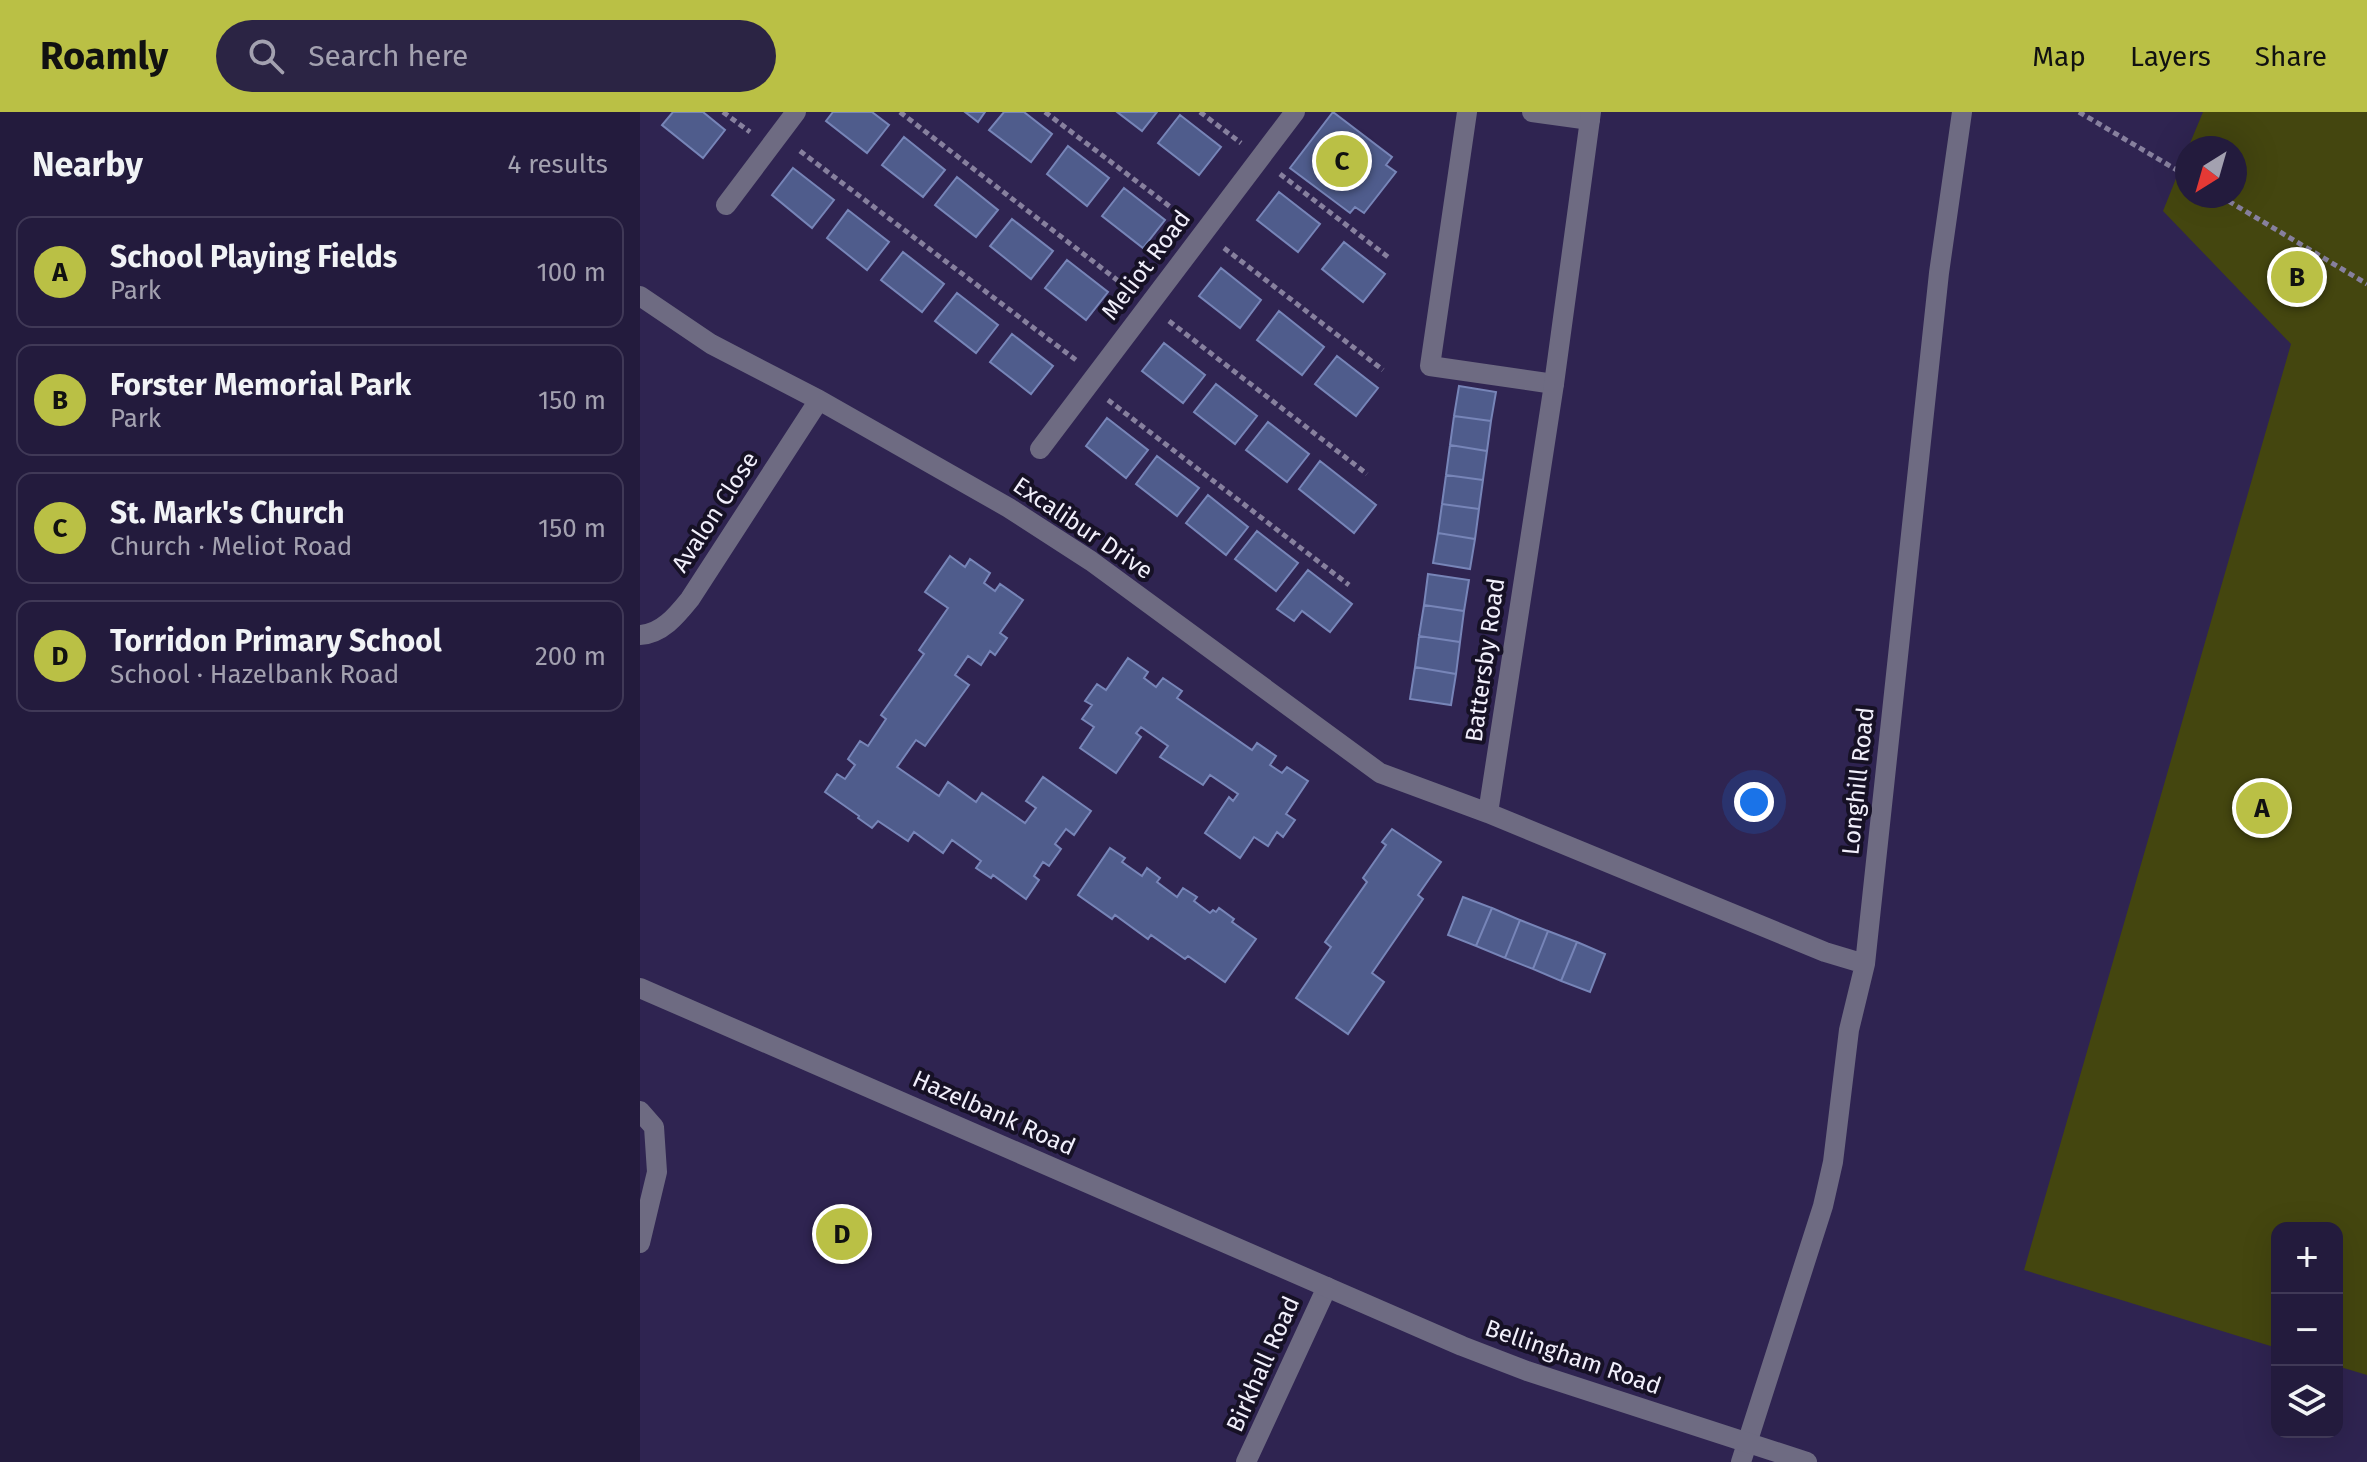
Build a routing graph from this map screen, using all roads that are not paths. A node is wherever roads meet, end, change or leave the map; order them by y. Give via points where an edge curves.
1 (796, 112) edge
2 (1295, 112) edge
3 (1467, 112) edge
4 (1532, 112) edge
5 (1962, 112) edge
6 (1590, 116) edge
7 (726, 205) dead end
8 (640, 296) edge
9 (1554, 384) junction
10 (819, 400) junction
11 (1040, 449) dead end
12 (640, 635) edge
13 (1488, 813) junction
14 (1865, 964) junction
15 (640, 988) edge
16 (640, 1111) edge
17 (640, 1243) edge
18 (1327, 1287) junction
19 (1744, 1453) edge
20 (1246, 1462) edge
21 (1807, 1462) edge

1 - 7 street
2 - 11 street, Meliot Road
3 - 9 street via 1430,366
4 - 6 street
5 - 14 street, Longhill Road via 1939,273
6 - 9 street, Battersby Road
8 - 10 street, Excalibur Drive via 711,344
9 - 13 street, Battersby Road
10 - 12 street, Avalon Close via 690,599 672,621
10 - 13 street, Excalibur Drive via 1091,561 1380,773
13 - 14 street
14 - 19 street, Longhill Road via 1849,1030 1823,1206
15 - 18 street, Hazelbank Road
16 - 17 street via 654,1127 657,1172
18 - 19 street, Bellingham Road via 1527,1371
18 - 20 street, Birkhall Road
19 - 21 street, Bellingham Road

